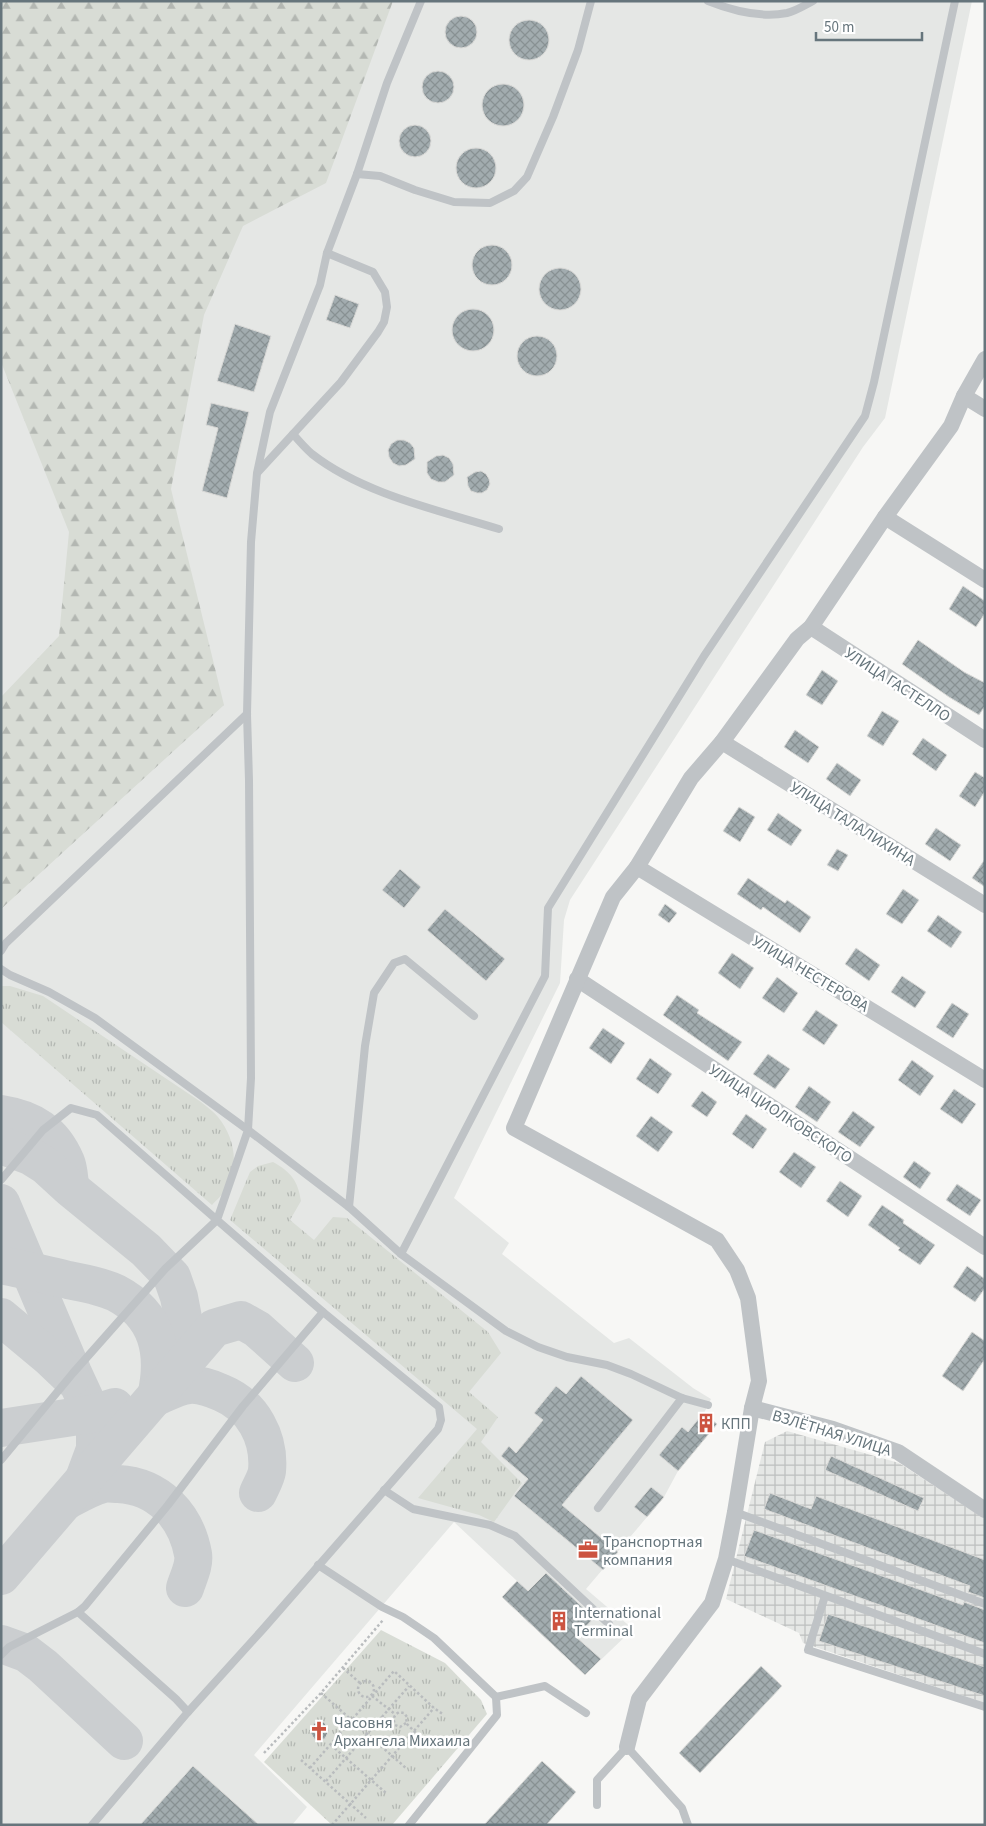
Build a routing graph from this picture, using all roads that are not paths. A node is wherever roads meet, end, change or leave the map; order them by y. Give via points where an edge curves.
1 (421, 1) edge
2 (591, 1) edge
3 (708, 1) edge
4 (812, 1) edge
5 (955, 1) edge
6 (357, 174) junction
7 (327, 252) junction
8 (985, 359) edge
9 (964, 396) junction
10 (985, 409) edge
11 (293, 434) junction
12 (257, 473) junction
13 (885, 517) junction
14 (499, 530) dead end
15 (985, 580) edge
16 (811, 627) junction
17 (247, 714) junction
18 (985, 740) edge
19 (722, 742) junction
20 (637, 867) junction
21 (985, 905) edge
22 (1, 951) edge
23 (1, 969) edge
24 (577, 979) junction
25 (474, 1016) dead end
26 (985, 1080) edge
27 (248, 1130) junction
28 (1, 1180) edge
29 (349, 1207) junction
30 (217, 1220) junction
31 (985, 1247) edge
32 (401, 1254) junction
33 (324, 1312) junction
34 (682, 1398) junction
35 (708, 1405) dead end
36 (752, 1408) junction
37 (1, 1460) edge
38 (384, 1490) junction
39 (598, 1508) dead end
40 (985, 1510) edge
41 (736, 1512) junction
42 (726, 1559) junction
43 (318, 1565) junction
44 (825, 1596) junction
45 (985, 1604) edge
46 (78, 1612) junction
47 (609, 1624) dead end
48 (985, 1654) edge
49 (1, 1655) edge
50 (496, 1697) junction
51 (985, 1708) edge
52 (188, 1712) junction
53 (586, 1713) dead end
54 (628, 1747) junction
55 (598, 1805) dead end
56 (92, 1825) edge
57 (409, 1825) edge
58 (688, 1825) edge

1 - 6 lane via 387,83
2 - 6 lane via 578,50 553,117 526,177 514,191 490,203 454,202 374,174
3 - 4 lane via 760,14 788,13
5 - 32 lane via 865,416 704,656 548,908 545,976
6 - 7 lane
7 - 11 lane via 373,272 384,292 387,306 378,332 341,382
7 - 12 lane via 320,285 270,412
8 - 9 street
9 - 10 street
9 - 13 street via 951,426
11 - 12 lane
11 - 14 lane via 311,453 342,474 378,491
12 - 17 lane via 251,542
13 - 15 street
13 - 16 street
16 - 18 street, УЛИЦА ГАСТЕЛЛО
16 - 19 street via 797,639
17 - 22 lane
17 - 27 lane via 251,1078
19 - 20 street via 691,778
19 - 21 street, УЛИЦА ТАЛАЛИХИНА
20 - 24 street via 612,897
20 - 26 street, УЛИЦА НЕСТЕРОВА
23 - 27 lane via 95,1018
24 - 31 street, УЛИЦА ЦИОЛКОВСКОГО
24 - 36 street via 514,1128 717,1240 737,1270 748,1298 759,1380
25 - 29 lane via 405,959 394,963 374,992 365,1046
27 - 29 lane
27 - 30 lane
28 - 30 lane via 43,1130 71,1108 97,1115
29 - 32 lane
30 - 33 lane
30 - 37 lane via 166,1269
32 - 34 lane via 506,1331 567,1357 607,1365 631,1374
33 - 38 lane via 439,1407 441,1420 438,1429
33 - 46 lane via 243,1406 168,1505
34 - 35 lane
34 - 39 lane
36 - 40 street, ВЗЛЁТНАЯ УЛИЦА via 833,1429 898,1452
36 - 41 street
38 - 43 lane
38 - 47 lane via 413,1509 490,1525 515,1536
41 - 42 street
41 - 45 lane
42 - 44 lane
42 - 54 street via 712,1603 639,1699
43 - 50 lane via 434,1638
43 - 52 lane
44 - 48 lane
44 - 51 lane via 808,1650
46 - 49 lane via 9,1646
46 - 52 lane
50 - 53 lane via 545,1686
50 - 57 lane via 497,1715
52 - 56 lane
54 - 55 lane via 597,1780
54 - 58 lane via 682,1808

